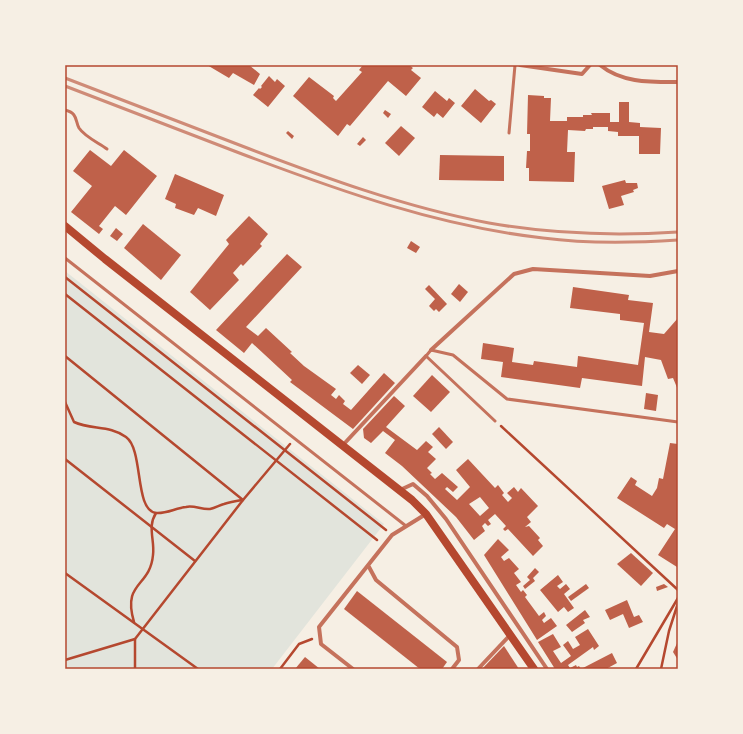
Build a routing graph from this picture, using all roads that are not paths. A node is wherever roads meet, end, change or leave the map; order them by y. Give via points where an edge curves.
1 (515, 65) edge
2 (520, 65) edge
3 (590, 65) edge
4 (600, 65) edge
5 (678, 82) edge
6 (65, 110) edge
7 (509, 133) dead end
8 (107, 149) dead end
9 (65, 226) edge
10 (65, 258) edge
11 (678, 271) edge
12 (431, 350) junction
13 (426, 356) junction
14 (495, 421) road end
15 (678, 422) edge
16 (342, 446) junction
17 (399, 490) junction
18 (426, 514) junction
19 (406, 526) junction
20 (368, 567) junction
21 (511, 634) junction
22 (353, 669) edge
23 (452, 669) edge
24 (478, 669) edge
25 (534, 669) edge
26 (547, 669) edge

1 - 7 lane
2 - 3 street via 582,74
4 - 5 street via 611,74 627,79
6 - 8 lane via 78,120 79,128 83,132
9 - 16 main road
10 - 19 lane
11 - 12 street via 650,276 533,269 514,274
12 - 13 lane
12 - 15 lane via 454,355 507,399
13 - 14 lane
13 - 16 street
16 - 17 main road
17 - 18 main road
17 - 26 street via 413,484 427,496
18 - 19 street
18 - 21 main road
19 - 20 street via 392,535
20 - 22 street via 318,627 321,644
20 - 23 street via 376,580 457,647 459,660
21 - 24 street
21 - 25 main road

